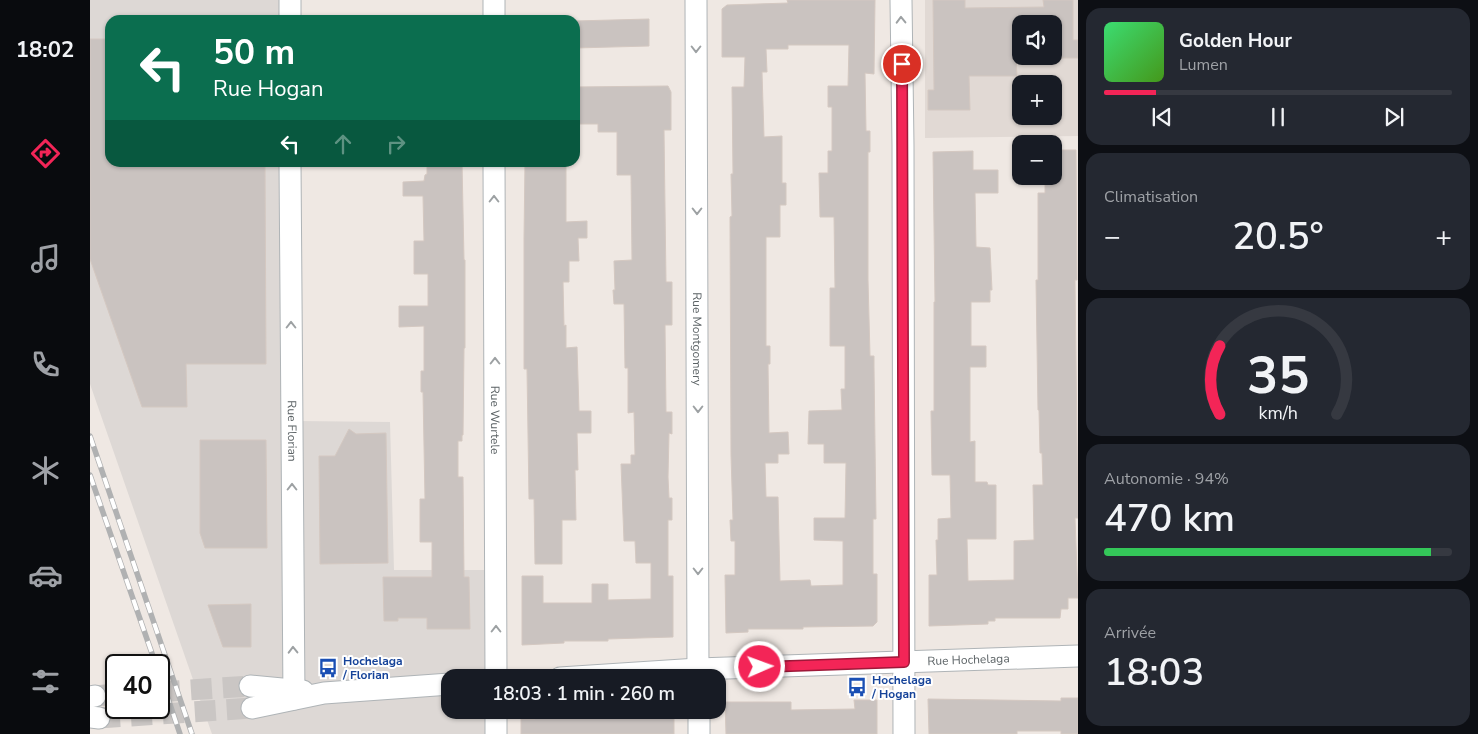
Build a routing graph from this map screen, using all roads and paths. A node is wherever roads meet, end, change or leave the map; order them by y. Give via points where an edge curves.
1 (290, 0) edge
2 (494, 0) edge
3 (696, 0) edge
4 (901, 0) edge
5 (290, 15) edge
6 (494, 15) edge
7 (290, 167) edge
8 (494, 167) edge
9 (1078, 656) edge
10 (904, 662) junction
11 (496, 669) edge
12 (698, 669) edge
13 (726, 672) edge
14 (441, 685) edge
15 (250, 686) tunnel mouth
16 (294, 694) junction
17 (252, 708) tunnel mouth
18 (496, 719) edge
19 (699, 719) edge
20 (496, 734) edge
21 (699, 734) edge
22 (904, 734) edge

1 - 5 street
2 - 6 street
3 -> 12 street, Rue Montgomery
10 -> 4 street
16 -> 7 street, Rue Florian
11 -> 8 street, Rue Wurtele
9 - 10 street, Rue Hochelaga
10 - 13 street, Rue Hochelaga
10 - 22 street
14 - 16 street
15 - 16 street
16 - 17 street
18 - 20 street
19 - 21 street

